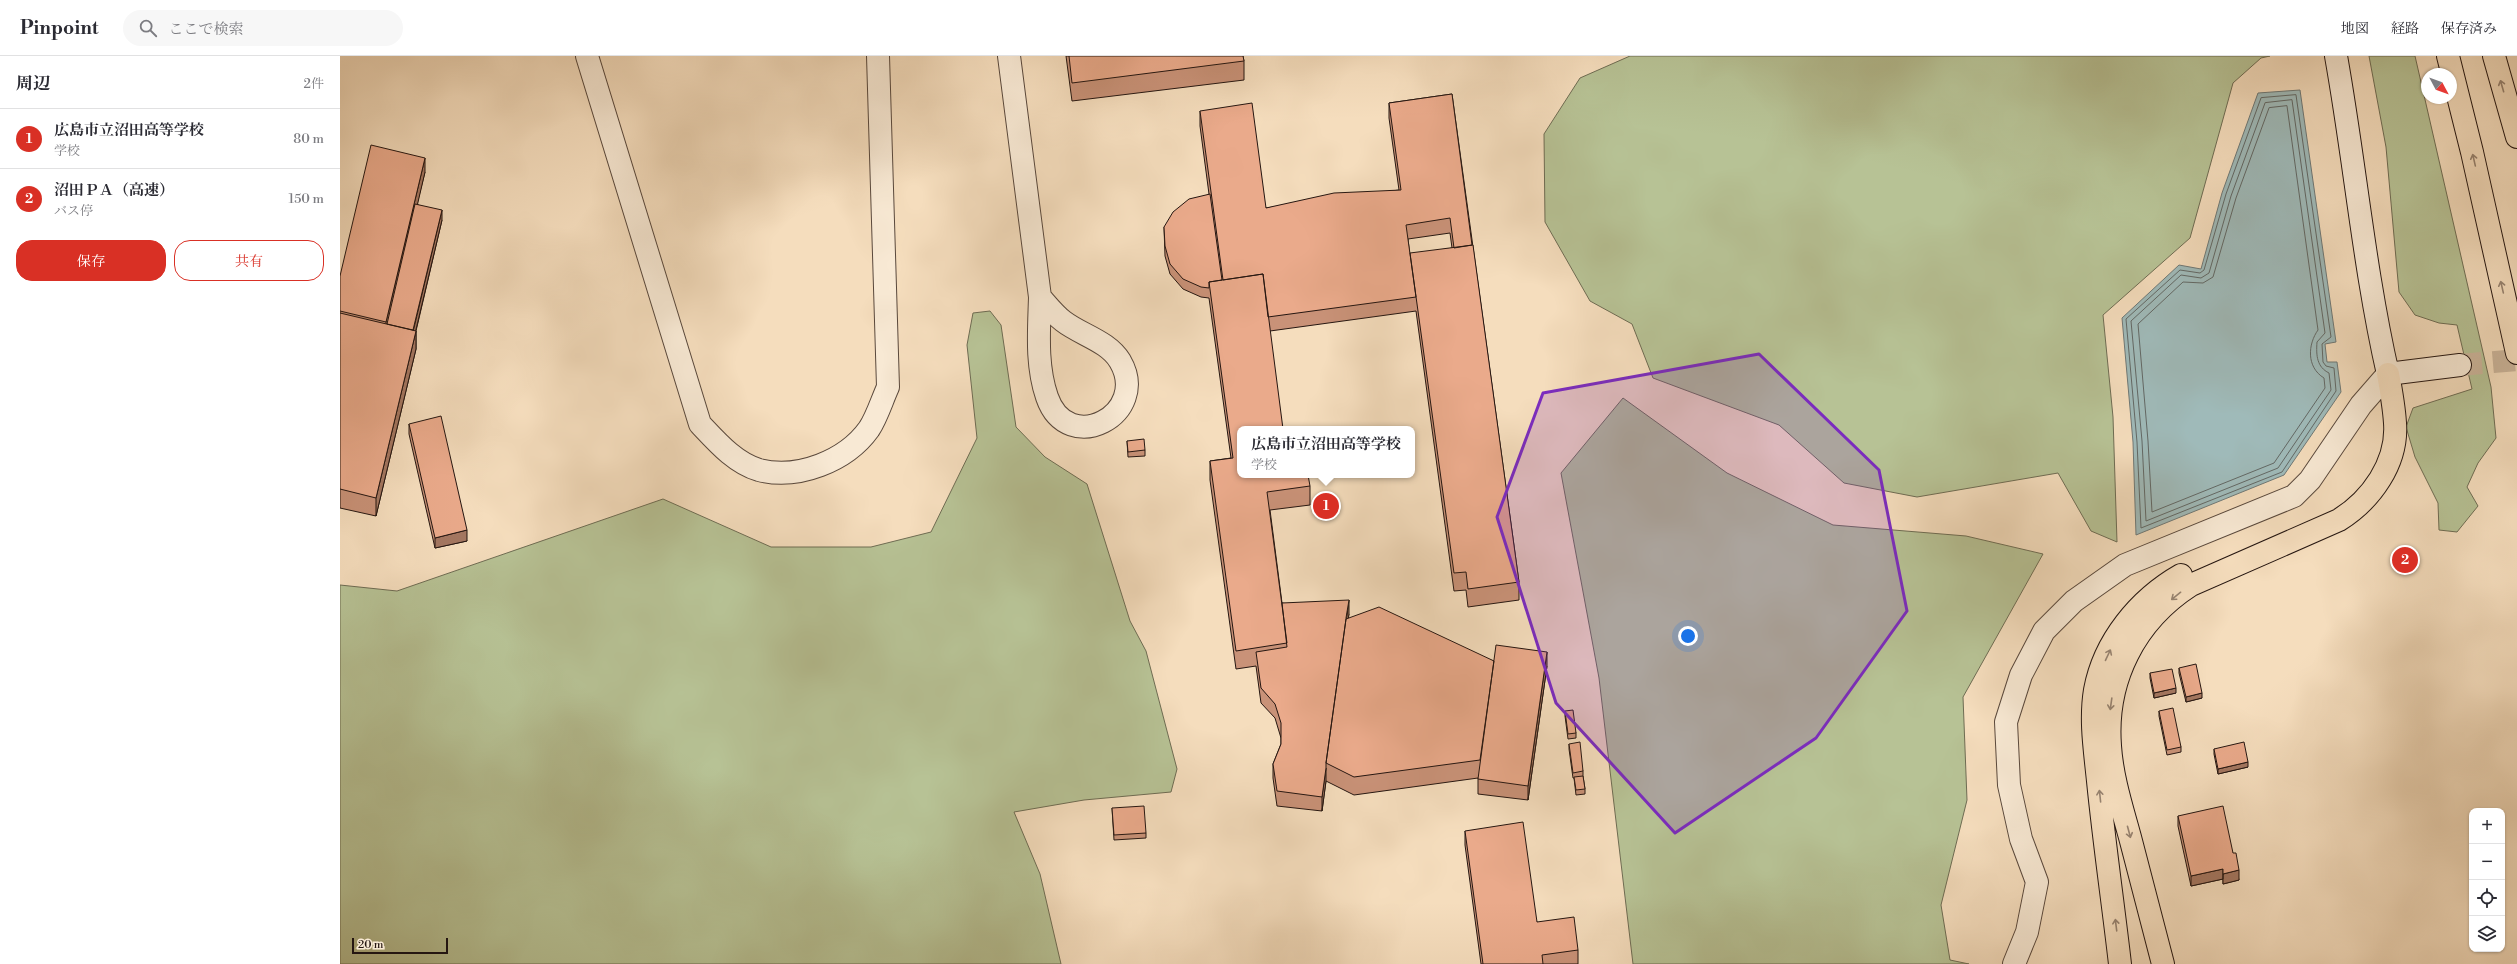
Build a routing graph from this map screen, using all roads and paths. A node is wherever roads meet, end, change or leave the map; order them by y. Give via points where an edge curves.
1 (588, 56) edge
2 (878, 56) edge
3 (1009, 56) edge
4 (2336, 56) edge
5 (2448, 56) edge
6 (2494, 56) edge
7 (2517, 137) edge
8 (1040, 297) junction
9 (2517, 353) edge
10 (2460, 365) tunnel mouth
11 (2388, 374) junction
12 (2014, 964) edge
13 (2120, 964) edge
14 (2163, 964) edge

1 - 2 street via 700,424 728,454 759,470 803,472 842,456 853,445 869,428 888,387
3 - 8 street
4 - 11 street via 2348,121 2372,297
9 -> 5 highway
7 -> 6 highway
8 - 8 street via 1063,321 1100,342 1120,360 1129,381 1122,406 1102,424 1084,428 1058,417 1048,398 1039,359
10 - 11 street
11 - 12 street via 2361,405 2310,480 2294,496 2125,565 2074,601 2044,631 2021,675 2006,722 2010,786 2021,839 2037,882 2027,932
13 -> 11 highway via 2093,728 2095,690 2108,653 2128,620 2140,606 2169,582 2328,510 2350,497 2369,473 2383,446 2388,416
11 -> 14 highway via 2396,424 2394,439 2386,466 2372,492 2353,511 2339,520 2180,592 2149,620 2129,649 2119,670 2110,708 2110,748 2123,810

